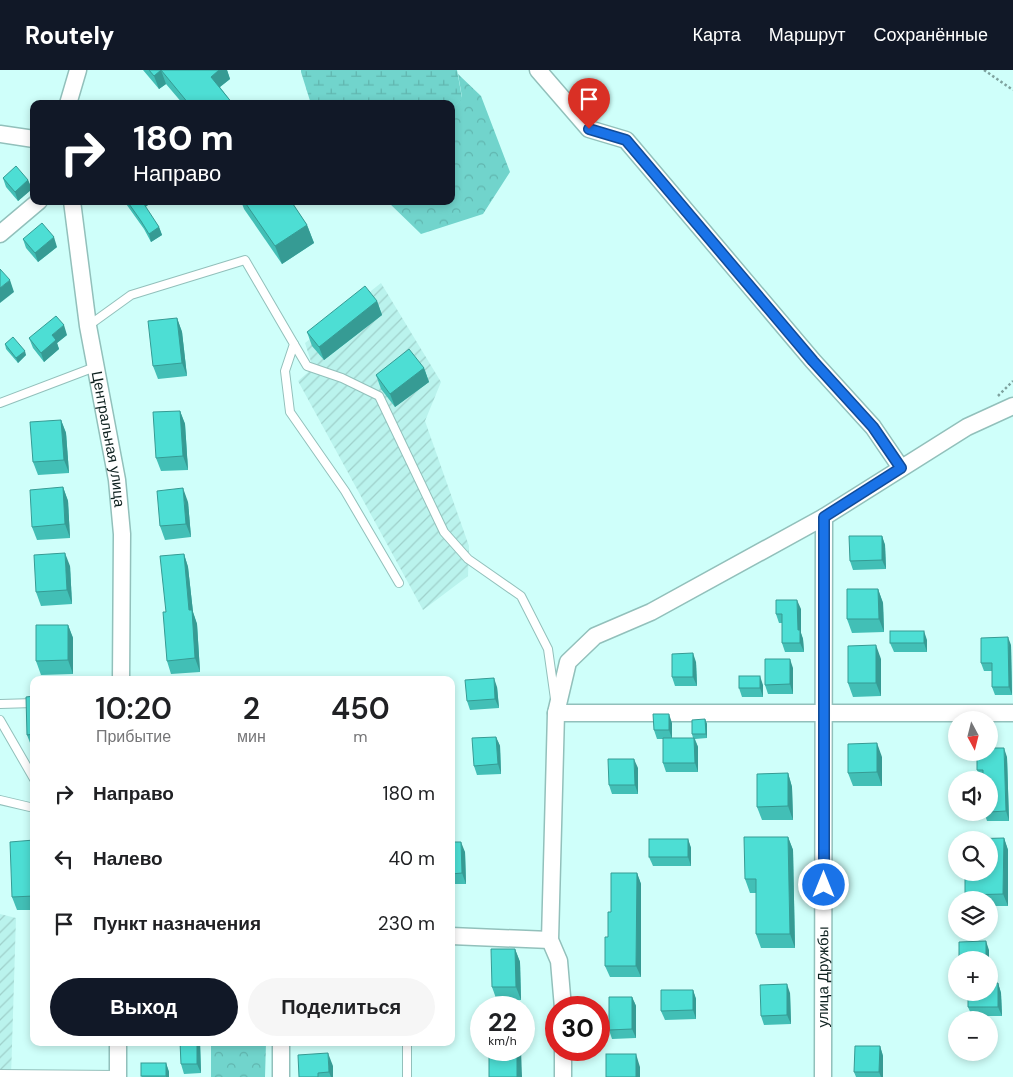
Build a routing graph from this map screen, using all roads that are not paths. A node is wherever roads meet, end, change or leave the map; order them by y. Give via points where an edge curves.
1 (78, 70) edge
2 (538, 70) edge
3 (69, 100) edge
4 (0, 134) edge
5 (30, 138) edge
6 (34, 205) edge
7 (73, 205) edge
8 (0, 234) edge
9 (88, 326) junction
10 (294, 344) junction
11 (96, 367) junction
12 (0, 403) edge
13 (1013, 406) edge
14 (901, 468) junction
15 (824, 517) junction
16 (398, 583) dead end
17 (121, 676) edge
18 (30, 703) edge
19 (0, 704) edge
20 (824, 712) junction
21 (556, 713) junction
22 (1013, 713) edge
23 (0, 720) edge
24 (30, 772) edge
25 (0, 800) edge
26 (30, 807) edge
27 (455, 936) edge
28 (550, 940) junction
29 (562, 996) edge
30 (118, 1046) edge
31 (281, 1046) edge
32 (407, 1046) edge
33 (563, 1061) edge
34 (0, 1074) edge
35 (118, 1076) edge
36 (281, 1077) edge
37 (406, 1077) edge
38 (563, 1077) edge
39 (823, 1077) edge

1 - 3 street
2 - 14 street via 589,129 626,140 873,427
4 - 5 street
6 - 8 street
7 - 9 street, Центральная улица
9 - 10 lane via 131,295 246,260
9 - 11 street, Центральная улица
10 - 16 lane via 285,371 290,412 345,491
10 - 21 lane via 307,366 379,396 444,532 468,559 521,596 548,648
11 - 12 lane
11 - 17 street, Центральная улица via 122,534
13 - 14 street via 967,427
14 - 15 street
15 - 20 street, улица Дружбы
15 - 21 street via 651,612 595,636 568,662
18 - 19 lane
20 - 21 street
20 - 22 street
20 - 39 street, улица Дружбы
21 - 28 street
23 - 24 lane
25 - 26 lane
27 - 28 street
28 - 29 street via 559,961
30 - 35 street
31 - 36 street
32 - 37 lane
33 - 38 street
34 - 35 lane

